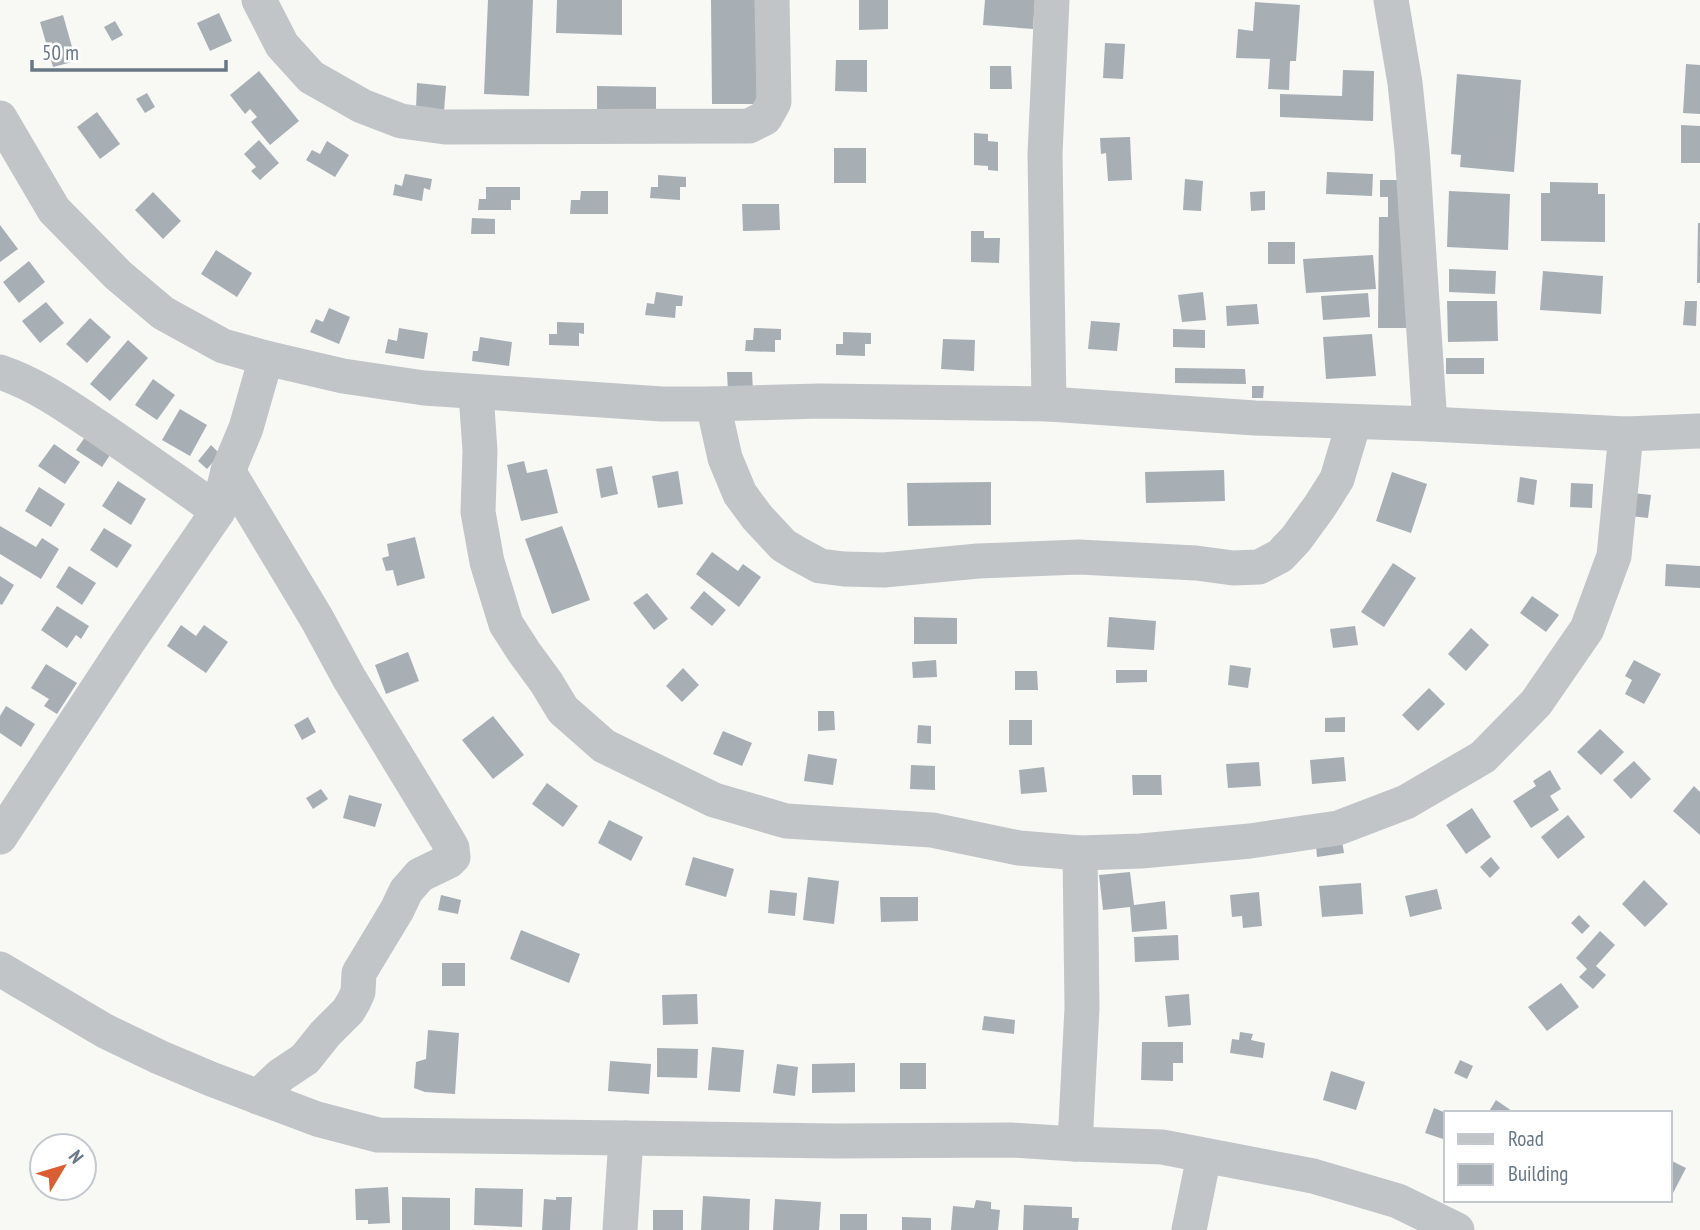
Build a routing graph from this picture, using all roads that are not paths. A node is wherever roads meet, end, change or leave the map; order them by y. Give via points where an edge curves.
1 (259, 0) edge
2 (772, 0) edge
3 (1052, 0) edge
4 (1391, 0) edge
5 (0, 118) edge
6 (266, 358) junction
7 (0, 372) edge
8 (476, 393) junction
9 (713, 404) junction
10 (1049, 404) junction
11 (1354, 422) junction
12 (1430, 424) junction
13 (1700, 431) edge
14 (1626, 433) junction
15 (228, 471) junction
16 (218, 511) junction
17 (0, 836) edge
18 (1080, 853) junction
19 (0, 969) edge
20 (258, 1097) junction
21 (626, 1138) junction
22 (1075, 1144) junction
23 (1204, 1156) junction
24 (620, 1230) edge
25 (1189, 1230) edge
26 (1457, 1230) edge

1 - 2 street via 282,45 311,77 362,106 401,121 444,127 749,126 765,118 774,102
3 - 10 street via 1045,153
4 - 12 street via 1409,123
5 - 6 street via 54,210 118,275 163,313 223,346
6 - 8 street via 343,376
6 - 15 street
7 - 16 street via 49,394
8 - 9 street
8 - 18 street via 478,512 506,624 563,710 604,746 713,800 786,821 932,830 1019,848
9 - 10 street
9 - 11 street via 725,458 740,494 757,517 796,553 820,566 844,569 1079,557 1259,567 1280,556 1320,506 1337,480
10 - 11 street
11 - 12 street
12 - 14 street
13 - 14 street
14 - 18 street via 1614,556 1587,629 1536,704 1483,757 1406,802 1338,828 1251,841
15 - 16 street
15 - 20 street via 447,839 453,857 413,881 359,973 358,992 348,1011 305,1059
16 - 17 street
18 - 22 street via 1082,1008
19 - 20 street via 105,1031
20 - 21 street via 378,1135
21 - 22 street
21 - 24 street
22 - 23 street via 1162,1147
23 - 25 street
23 - 26 street via 1313,1176 1398,1201

